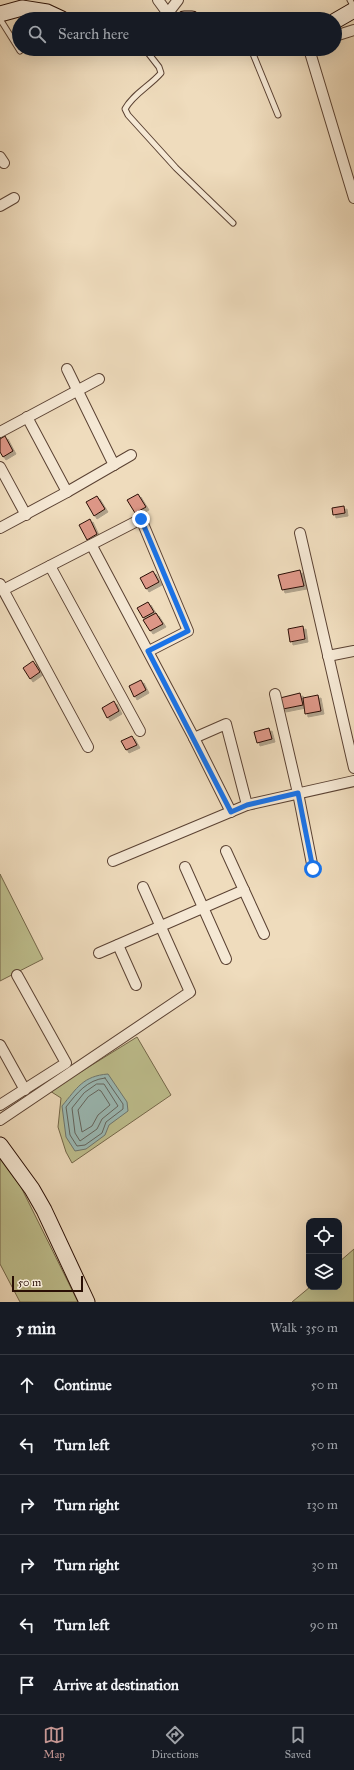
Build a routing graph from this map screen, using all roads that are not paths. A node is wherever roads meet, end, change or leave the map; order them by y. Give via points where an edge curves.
1 (158, 0) edge
2 (178, 0) edge
3 (350, 0) edge
4 (354, 8) edge
5 (47, 12) edge
6 (167, 12) edge
7 (172, 12) edge
8 (0, 14) edge
9 (342, 16) edge
10 (0, 19) edge
11 (354, 30) edge
12 (342, 34) edge
13 (12, 38) edge
14 (151, 56) edge
15 (254, 56) edge
16 (311, 56) edge
17 (278, 115) dead end
18 (14, 198) dead end
19 (354, 198) edge
20 (0, 206) edge
21 (232, 223) dead end
22 (67, 369) dead end
23 (99, 379) dead end
24 (77, 390) junction
25 (27, 417) junction
26 (0, 432) edge
27 (131, 455) dead end
28 (114, 465) junction
29 (0, 467) edge
30 (67, 492) junction
31 (26, 515) junction
32 (0, 528) edge
33 (300, 533) dead end
34 (92, 546) junction
35 (50, 566) junction
36 (2, 587) edge
37 (148, 651) junction
38 (354, 651) edge
39 (328, 656) junction
40 (275, 694) dead end
41 (140, 731) dead end
42 (194, 738) junction
43 (88, 747) dead end
44 (354, 768) edge
45 (354, 781) edge
46 (298, 793) junction
47 (247, 805) junction
48 (231, 812) junction
49 (226, 851) dead end
50 (113, 861) dead end
51 (185, 867) dead end
52 (313, 869) dead end
53 (142, 887) dead end
54 (244, 890) junction
55 (203, 908) junction
56 (160, 927) junction
57 (264, 934) dead end
58 (118, 945) junction
59 (99, 954) dead end
60 (226, 959) dead end
61 (17, 975) dead end
62 (136, 986) dead end
63 (0, 1045) edge
64 (25, 1090) junction
65 (0, 1105) edge
66 (0, 1120) edge
67 (0, 1145) edge
68 (87, 1302) edge

1 - 6 street
2 - 7 street
3 - 4 lane
4 - 9 main road
5 - 8 main road via 22,8
10 - 13 lane
11 - 12 street
14 - 21 lane via 161,73 129,102 126,109 128,115 176,168
15 - 17 lane
16 - 19 street
18 - 20 street
22 - 24 street
23 - 24 street
24 - 25 street
24 - 28 street
25 - 26 street
25 - 30 street
27 - 28 street
28 - 30 street
29 - 31 street
30 - 31 street
31 - 32 street
33 - 39 street
34 - 35 street
34 - 37 street
34 - 37 street via 141,519 188,631
35 - 36 street
35 - 41 street
36 - 43 street
37 - 42 street
38 - 39 street
39 - 44 street
40 - 46 street
42 - 47 street via 226,724
42 - 48 street
45 - 46 street
46 - 47 street
46 - 52 street
47 - 48 street
48 - 50 street
49 - 54 street
51 - 55 street
53 - 56 street
54 - 55 street
54 - 57 street
55 - 56 street
55 - 60 street
56 - 58 street
56 - 66 street via 190,992
58 - 59 street
58 - 62 street
61 - 64 street via 66,1063
63 - 64 street
64 - 65 street
67 - 68 main road via 44,1210

